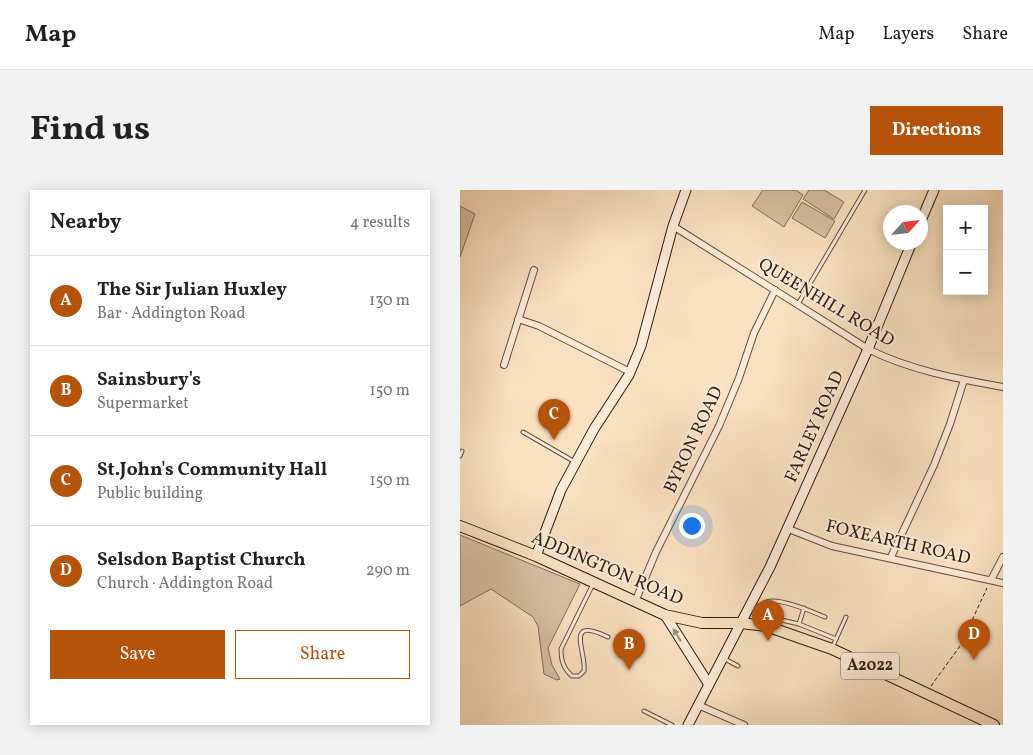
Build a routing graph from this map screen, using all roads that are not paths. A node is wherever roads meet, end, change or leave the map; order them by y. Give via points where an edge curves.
1 (686, 190) edge
2 (865, 190) edge
3 (934, 190) edge
4 (928, 205) edge
5 (673, 226) junction
6 (909, 250) edge
7 (534, 270) dead end
8 (775, 290) junction
9 (798, 304) junction
10 (518, 319) junction
11 (868, 349) junction
12 (504, 365) dead end
13 (630, 372) junction
14 (964, 380) junction
15 (1003, 387) edge
16 (522, 432) dead end
17 (462, 451) dead end
18 (460, 456) edge
19 (576, 462) junction
20 (460, 526) edge
21 (786, 528) junction
22 (536, 556) junction
23 (891, 557) junction
24 (1003, 557) edge
25 (991, 580) junction
26 (593, 583) junction
27 (1003, 583) edge
28 (636, 602) junction
29 (804, 608) junction
30 (665, 615) junction
31 (764, 616) junction
32 (825, 617) dead end
33 (846, 617) dead end
34 (741, 623) junction
35 (756, 624) junction
36 (799, 624) junction
37 (608, 637) dead end
38 (836, 639) junction
39 (832, 649) junction
40 (722, 658) junction
41 (738, 666) dead end
42 (708, 683) junction
43 (698, 705) junction
44 (644, 712) dead end
45 (672, 725) edge
46 (688, 725) edge
47 (744, 725) edge
48 (994, 725) edge

1 - 5 street
2 - 9 lane
3 - 4 street
5 - 8 street, QUEENHILL ROAD
5 - 13 street via 641,346
6 - 11 street, FARLEY ROAD
7 - 10 street
8 - 9 street, QUEENHILL ROAD
8 - 28 street, BYRON ROAD via 754,333 719,426 656,552
9 - 11 street, QUEENHILL ROAD
10 - 12 street
10 - 13 street via 539,326
11 - 14 street, QUEENHILL ROAD via 888,360
11 - 21 street, FARLEY ROAD
13 - 19 street
14 - 15 street, QUEENHILL ROAD
14 - 23 street via 934,465
16 - 19 lane
17 - 18 lane
19 - 22 street via 561,490
20 - 22 main road, ADDINGTON ROAD / A2022
21 - 23 street, FOXEARTH ROAD via 832,546
21 - 34 street, FARLEY ROAD
22 - 26 main road, ADDINGTON ROAD / A2022
23 - 25 street, FOXEARTH ROAD
24 - 25 street
25 - 27 street, FOXEARTH ROAD
26 - 28 main road, ADDINGTON ROAD / A2022
26 - 37 lane via 561,649 566,671 572,676 579,676 584,671 579,643 585,631 594,630
28 - 30 main road, ADDINGTON ROAD / A2022
29 - 31 lane via 768,600 762,608
29 - 32 lane
29 - 36 lane
30 - 34 main road, ADDINGTON ROAD / A2022 via 702,623
42 -> 30 street
31 - 35 lane
31 - 36 lane
33 - 38 lane
34 - 35 main road, ADDINGTON ROAD / A2022
34 - 40 street, FARLEY ROAD
35 - 39 main road, ADDINGTON ROAD / A2022
36 - 38 lane
38 - 39 lane
39 - 48 main road, ADDINGTON ROAD / A2022
40 - 41 lane
40 - 42 street, FARLEY ROAD
42 - 43 street, FARLEY ROAD
43 - 46 street, FARLEY ROAD
43 - 47 street
44 - 45 lane

